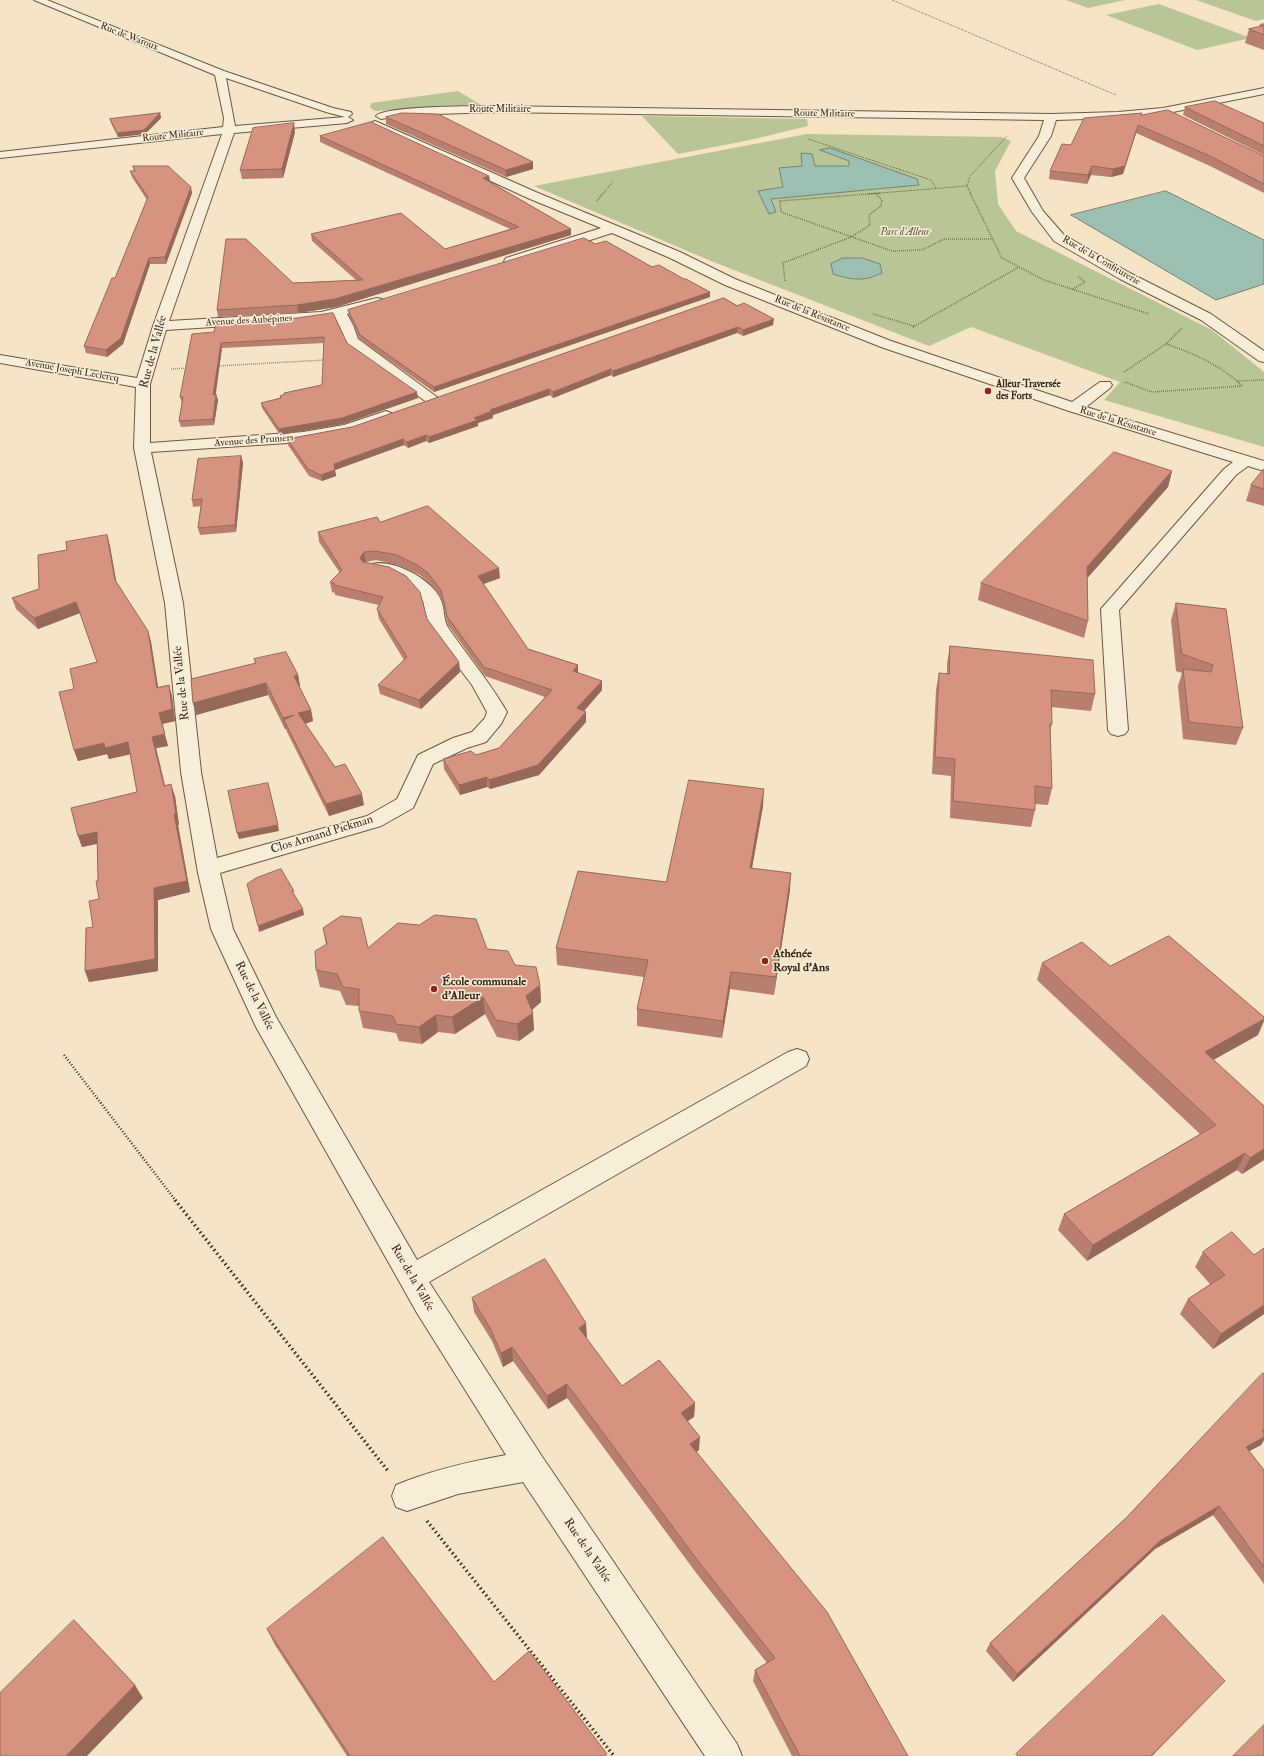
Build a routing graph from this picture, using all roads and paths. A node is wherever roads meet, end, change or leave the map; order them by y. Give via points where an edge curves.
1 (39, 0) edge
2 (892, 0) edge
3 (220, 73) junction
4 (1264, 91) edge
5 (330, 110) junction
6 (1163, 111) junction
7 (1051, 117) junction
8 (1176, 118) edge
9 (363, 119) junction
10 (304, 122) junction
11 (229, 130) junction
12 (808, 139) dead end
13 (0, 154) edge
14 (967, 186) dead end
15 (936, 188) junction
16 (875, 193) junction
17 (612, 229) junction
18 (851, 237) junction
19 (992, 239) dead end
20 (500, 264) edge
21 (1019, 267) dead end
22 (786, 284) dead end
23 (750, 289) junction
24 (730, 297) dead end
25 (387, 299) edge
26 (338, 312) junction
27 (872, 314) dead end
28 (160, 326) junction
29 (914, 326) junction
30 (1184, 326) dead end
31 (886, 344) junction
32 (1166, 344) junction
33 (1263, 356) edge
34 (0, 358) edge
35 (325, 360) edge
36 (216, 366) edge
37 (193, 368) edge
38 (145, 377) junction
39 (1264, 380) edge
40 (1110, 381) junction
41 (1237, 381) junction
42 (447, 394) edge
43 (432, 400) junction
44 (418, 405) edge
45 (1074, 408) junction
46 (402, 410) edge
47 (142, 448) junction
48 (1244, 461) junction
49 (1264, 466) edge
50 (372, 567) edge
51 (1118, 730) dead end
52 (209, 868) junction
53 (64, 1055) dead end
54 (797, 1059) dead end
55 (412, 1277) junction
56 (530, 1466) junction
57 (407, 1496) junction
58 (614, 1756) edge
59 (725, 1756) edge

1 - 3 street, Rue de Waroux
2 - 6 path via 1135,103
3 - 5 street, Rue de Waroux
3 - 11 street
4 - 6 street, Route Militaire
5 - 9 street, Rue de Waroux
5 - 10 street
6 - 7 street, Route Militaire
6 - 8 street
7 - 9 street, Route Militaire via 496,109 407,112
7 - 33 street, Rue de la Confiturerie via 1045,136 1018,178 1038,212 1060,238 1125,276 1206,317
9 - 10 street, Route Militaire
9 - 17 street, Rue de la Résistance
10 - 11 street, Route Militaire
11 - 13 street, Route Militaire
11 - 28 street, Rue de la Vallée
12 - 15 path via 930,180
14 - 15 path
15 - 16 path
16 - 18 path via 882,200 881,206 868,215 870,225
16 - 18 path via 780,201 781,212
17 - 20 street
17 - 23 street, Rue de la Résistance
18 - 19 path via 892,251 922,250 944,239
18 - 22 path via 783,263
21 - 29 path
23 - 24 street
23 - 31 street, Rue de la Résistance
25 - 26 street, Avenue des Aubépines
26 - 28 street, Avenue des Aubépines via 298,318
26 - 43 street via 349,328 349,337 354,344
27 - 29 path
28 - 38 street, Rue de la Vallée
29 - 31 path
30 - 32 path
31 - 45 street, Rue de la Résistance
32 - 40 path
32 - 41 path via 1204,356
34 - 38 street, Avenue Joseph Leclercq
35 - 36 path
37 - 38 path
38 - 47 street, Rue de la Vallée
39 - 41 path
40 - 41 path via 1152,392 1242,386
40 - 45 street
42 - 43 street
43 - 44 street
45 - 48 street, Rue de la Résistance
46 - 47 street, Avenue des Pruniers via 322,435
47 - 52 street, Rue de la Vallée via 174,603 191,772
48 - 49 street, Rue de la Résistance
48 - 51 street via 1230,472 1110,610
50 - 52 street, Clos Armand Pickman via 396,571 414,580 432,600 438,628 480,683 497,712 494,720 479,737 425,760 406,803 374,820
52 - 55 street, Rue de la Vallée via 222,929 265,1020
53 - 57 path
54 - 55 street
55 - 56 street, Rue de la Vallée
56 - 57 street via 458,1479
56 - 59 street, Rue de la Vallée
57 - 58 path

